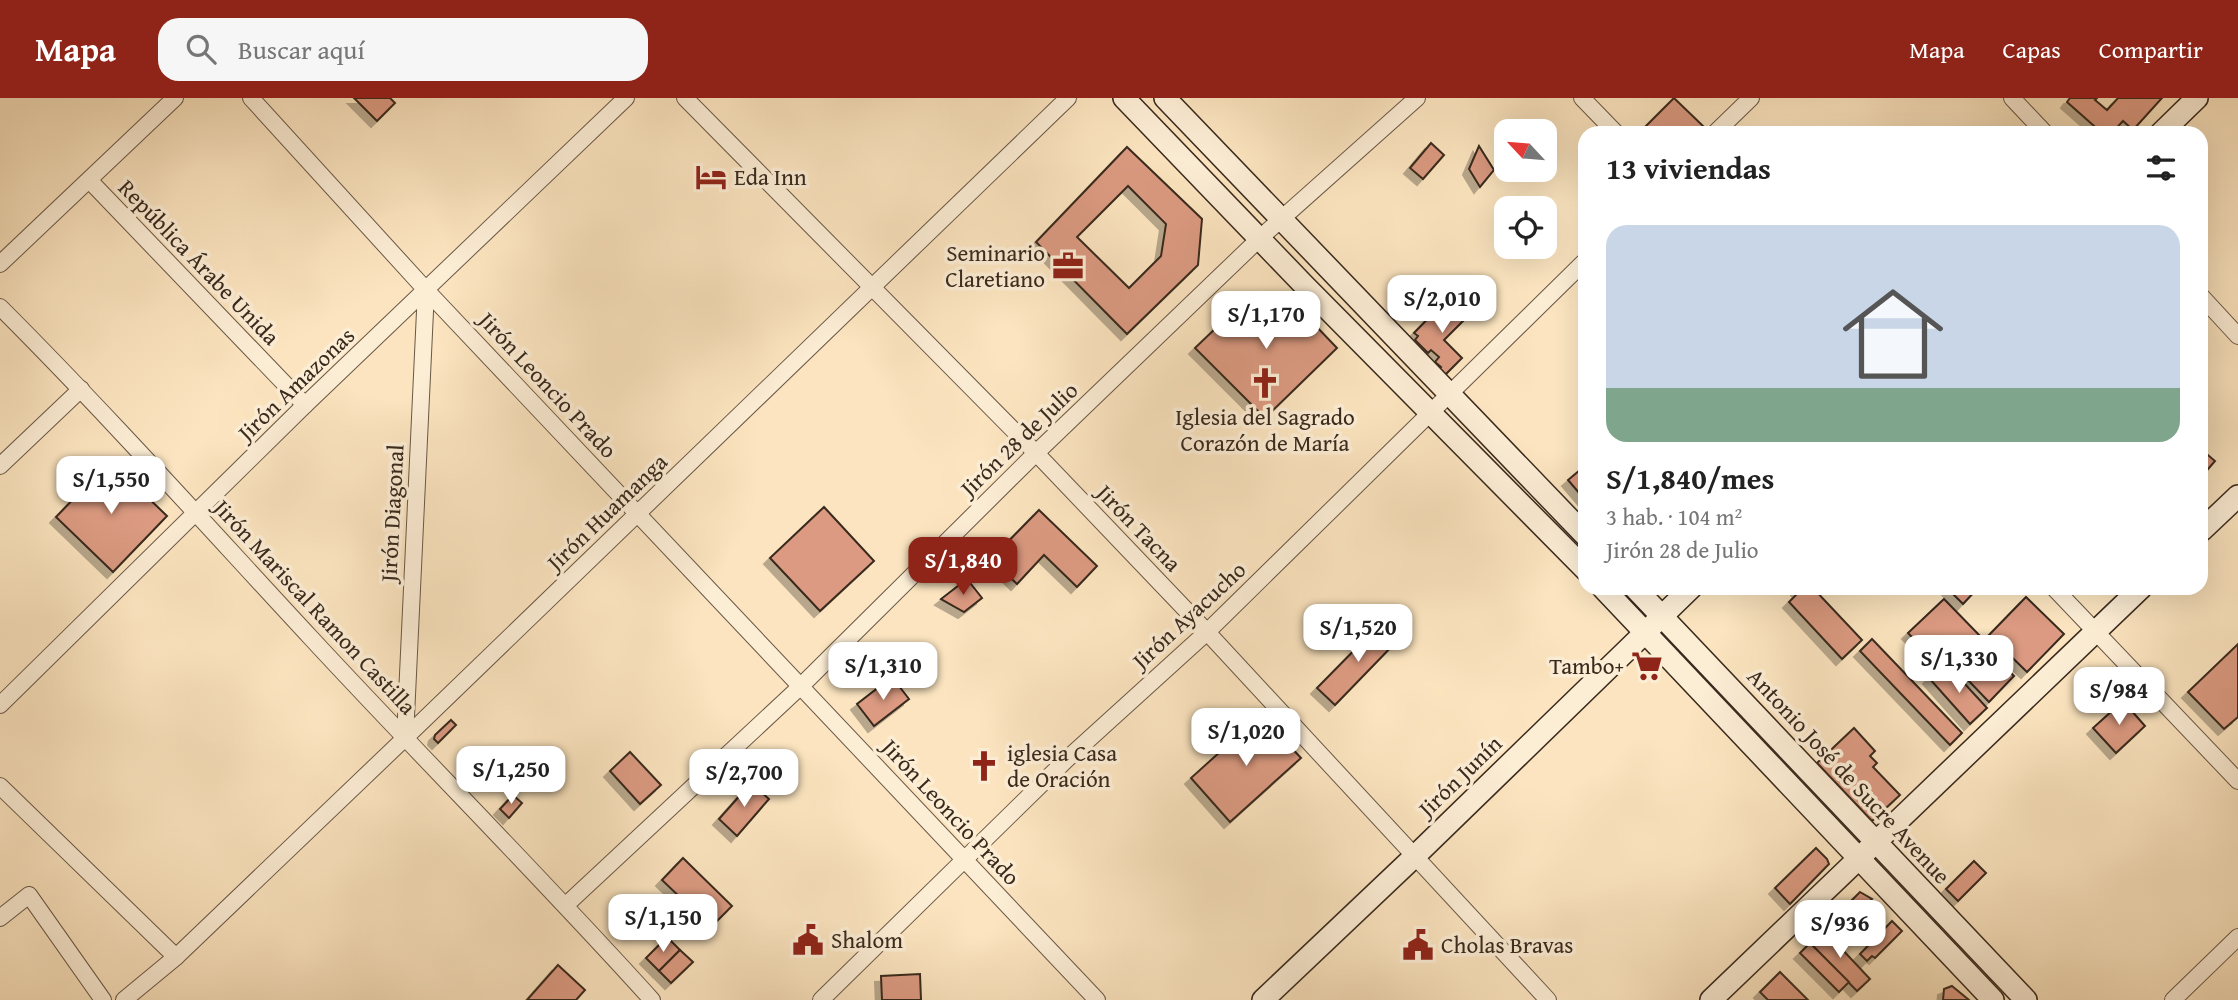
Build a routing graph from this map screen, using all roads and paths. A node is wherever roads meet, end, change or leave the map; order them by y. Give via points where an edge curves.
1 (174, 98) edge
2 (251, 98) edge
3 (626, 98) edge
4 (685, 98) edge
5 (1068, 98) edge
6 (1124, 98) edge
7 (1165, 98) edge
8 (1417, 98) edge
9 (1582, 98) edge
10 (1751, 98) edge
11 (2012, 98) edge
12 (2197, 98) edge
13 (1609, 126) edge
14 (1722, 126) edge
15 (2038, 126) edge
16 (2168, 126) edge
17 (90, 181) junction
18 (1281, 219) junction
19 (1260, 238) junction
20 (0, 264) edge
21 (1578, 268) edge
22 (873, 287) junction
23 (426, 290) junction
24 (2208, 304) edge
25 (0, 307) edge
26 (2238, 336) edge
27 (81, 388) junction
28 (1449, 394) junction
29 (305, 405) junction
30 (1430, 413) junction
31 (1035, 453) junction
32 (0, 466) edge
33 (2238, 496) edge
34 (197, 513) junction
35 (638, 513) junction
36 (2208, 524) edge
37 (1578, 529) edge
38 (1578, 562) edge
39 (1610, 595) edge
40 (1642, 595) edge
41 (1684, 595) edge
42 (2061, 595) edge
43 (2134, 595) edge
44 (1662, 616) junction
45 (2095, 631) junction
46 (1206, 632) junction
47 (1646, 632) junction
48 (801, 686) junction
49 (0, 705) edge
50 (405, 738) junction
51 (2238, 781) edge
52 (0, 786) edge
53 (1876, 842) junction
54 (1415, 856) junction
55 (1859, 858) junction
56 (965, 861) junction
57 (566, 905) junction
58 (0, 918) edge
59 (2238, 937) edge
60 (176, 957) junction
61 (103, 1000) edge
62 (124, 1000) edge
63 (652, 1000) edge
64 (821, 1000) edge
65 (1097, 1000) edge
66 (1263, 1000) edge
67 (1548, 1000) edge
68 (1711, 1000) edge
69 (1993, 1000) edge
70 (2026, 1000) edge
71 (2173, 1000) edge

1 - 17 street
2 - 23 street, Jirón Leoncio Prado
3 - 23 street, Jirón Amazonas
4 - 22 street, Jirón Tacna
5 - 22 street, Jirón Huamanga
6 - 19 main road
7 - 18 main road
8 - 18 street, Jirón 28 de Julio
9 - 13 street
10 - 14 street
11 - 15 street
12 - 16 main road
17 - 20 street
17 - 29 street, República Árabe Unida
18 - 19 street, Jirón 28 de Julio
18 - 28 main road
19 - 30 main road
19 - 31 street, Jirón 28 de Julio
21 - 28 street, Jirón Ayacucho
22 - 31 street, Jirón Tacna
22 - 35 street, Jirón Huamanga
23 - 29 street, Jirón Amazonas
23 - 35 street, Jirón Leoncio Prado
23 - 50 street, Jirón Diagonal
24 - 26 street
25 - 27 street, Jirón Mariscal Ramon Castilla
27 - 32 street
27 - 34 street, Jirón Mariscal Ramon Castilla
28 - 30 street, Jirón Ayacucho
28 - 37 main road
29 - 34 street, Jirón Amazonas
30 - 38 main road
30 - 46 street, Jirón Ayacucho
31 - 46 street, Jirón Tacna
31 - 48 street, Jirón 28 de Julio
33 - 36 main road
34 - 49 street, Jirón Amazonas
34 - 50 street, Jirón Mariscal Ramon Castilla
35 - 48 street, Jirón Leoncio Prado
35 - 50 street, Jirón Huamanga
39 - 47 main road
40 - 44 main road, Antonio José de Sucre Avenue
41 - 44 main road, Jirón Junín
42 - 45 street
43 - 45 main road
44 - 47 main road, Jirón Junín
44 - 53 main road, Antonio José de Sucre Avenue
45 - 51 street
45 - 53 main road
46 - 54 street, Jirón Tacna
46 - 56 street, Jirón Ayacucho via 1066,760
47 - 54 main road, Jirón Junín
47 - 55 main road
48 - 56 street, Jirón Leoncio Prado
48 - 57 street, Jirón 28 de Julio
50 - 57 street, Jirón Mariscal Ramon Castilla
50 - 60 street, Jirón Huamanga
52 - 60 street
53 - 55 main road
53 - 70 main road, Antonio José de Sucre Avenue
54 - 66 main road, Jirón Junín
54 - 67 street, Jirón Tacna
55 - 68 main road
55 - 69 main road
56 - 64 street, Jirón Ayacucho
56 - 65 street, Jirón Leoncio Prado
57 - 63 street, Jirón Mariscal Ramon Castilla
58 - 61 street via 29,895
59 - 71 street
60 - 62 street, Jirón Huamanga

